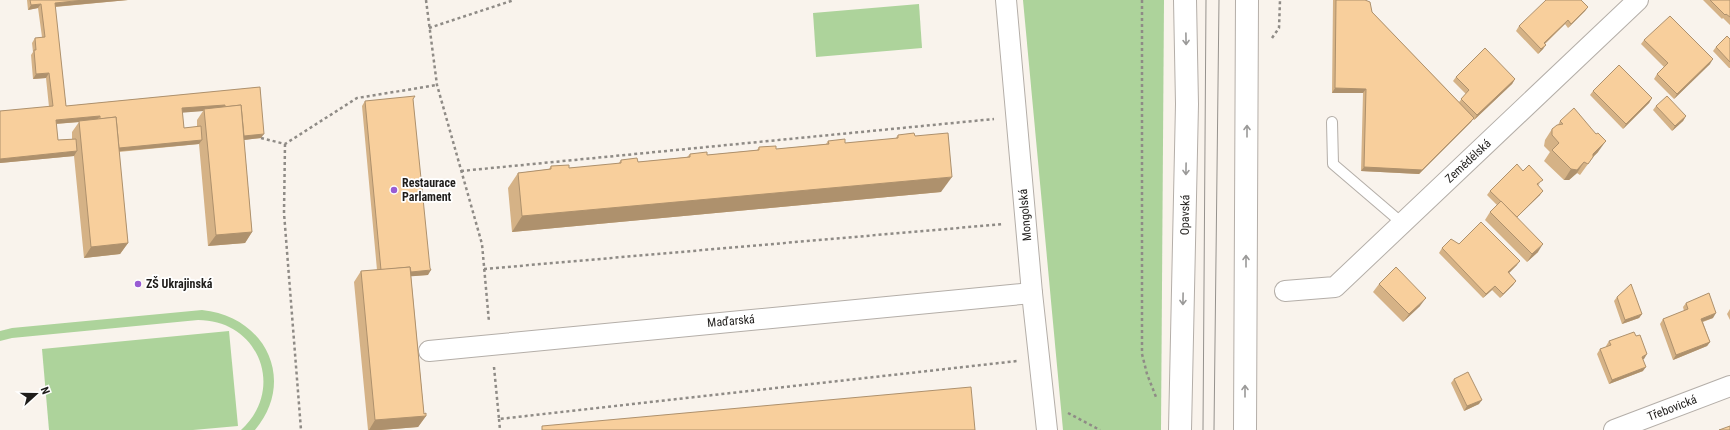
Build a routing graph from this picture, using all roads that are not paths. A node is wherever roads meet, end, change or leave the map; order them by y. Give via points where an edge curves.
1 (1006, 0) edge
2 (1185, 0) edge
3 (1247, 0) edge
4 (1638, 0) edge
5 (1332, 122) dead end
6 (1402, 223) junction
7 (1285, 291) dead end
8 (1032, 293) junction
9 (430, 351) dead end
10 (1730, 386) edge
11 (1047, 430) edge
12 (1180, 430) edge
13 (1245, 430) edge
14 (1614, 430) edge

1 - 8 street, Mongolská
2 -> 12 main road, Opavská via 1187,104
13 -> 3 main road
4 - 6 street, Zemědělská
5 - 6 lane via 1333,164
6 - 7 street, Zemědělská via 1335,287
8 - 9 street, Maďarská
8 - 11 street, Mongolská
10 - 14 street, Třebovická

